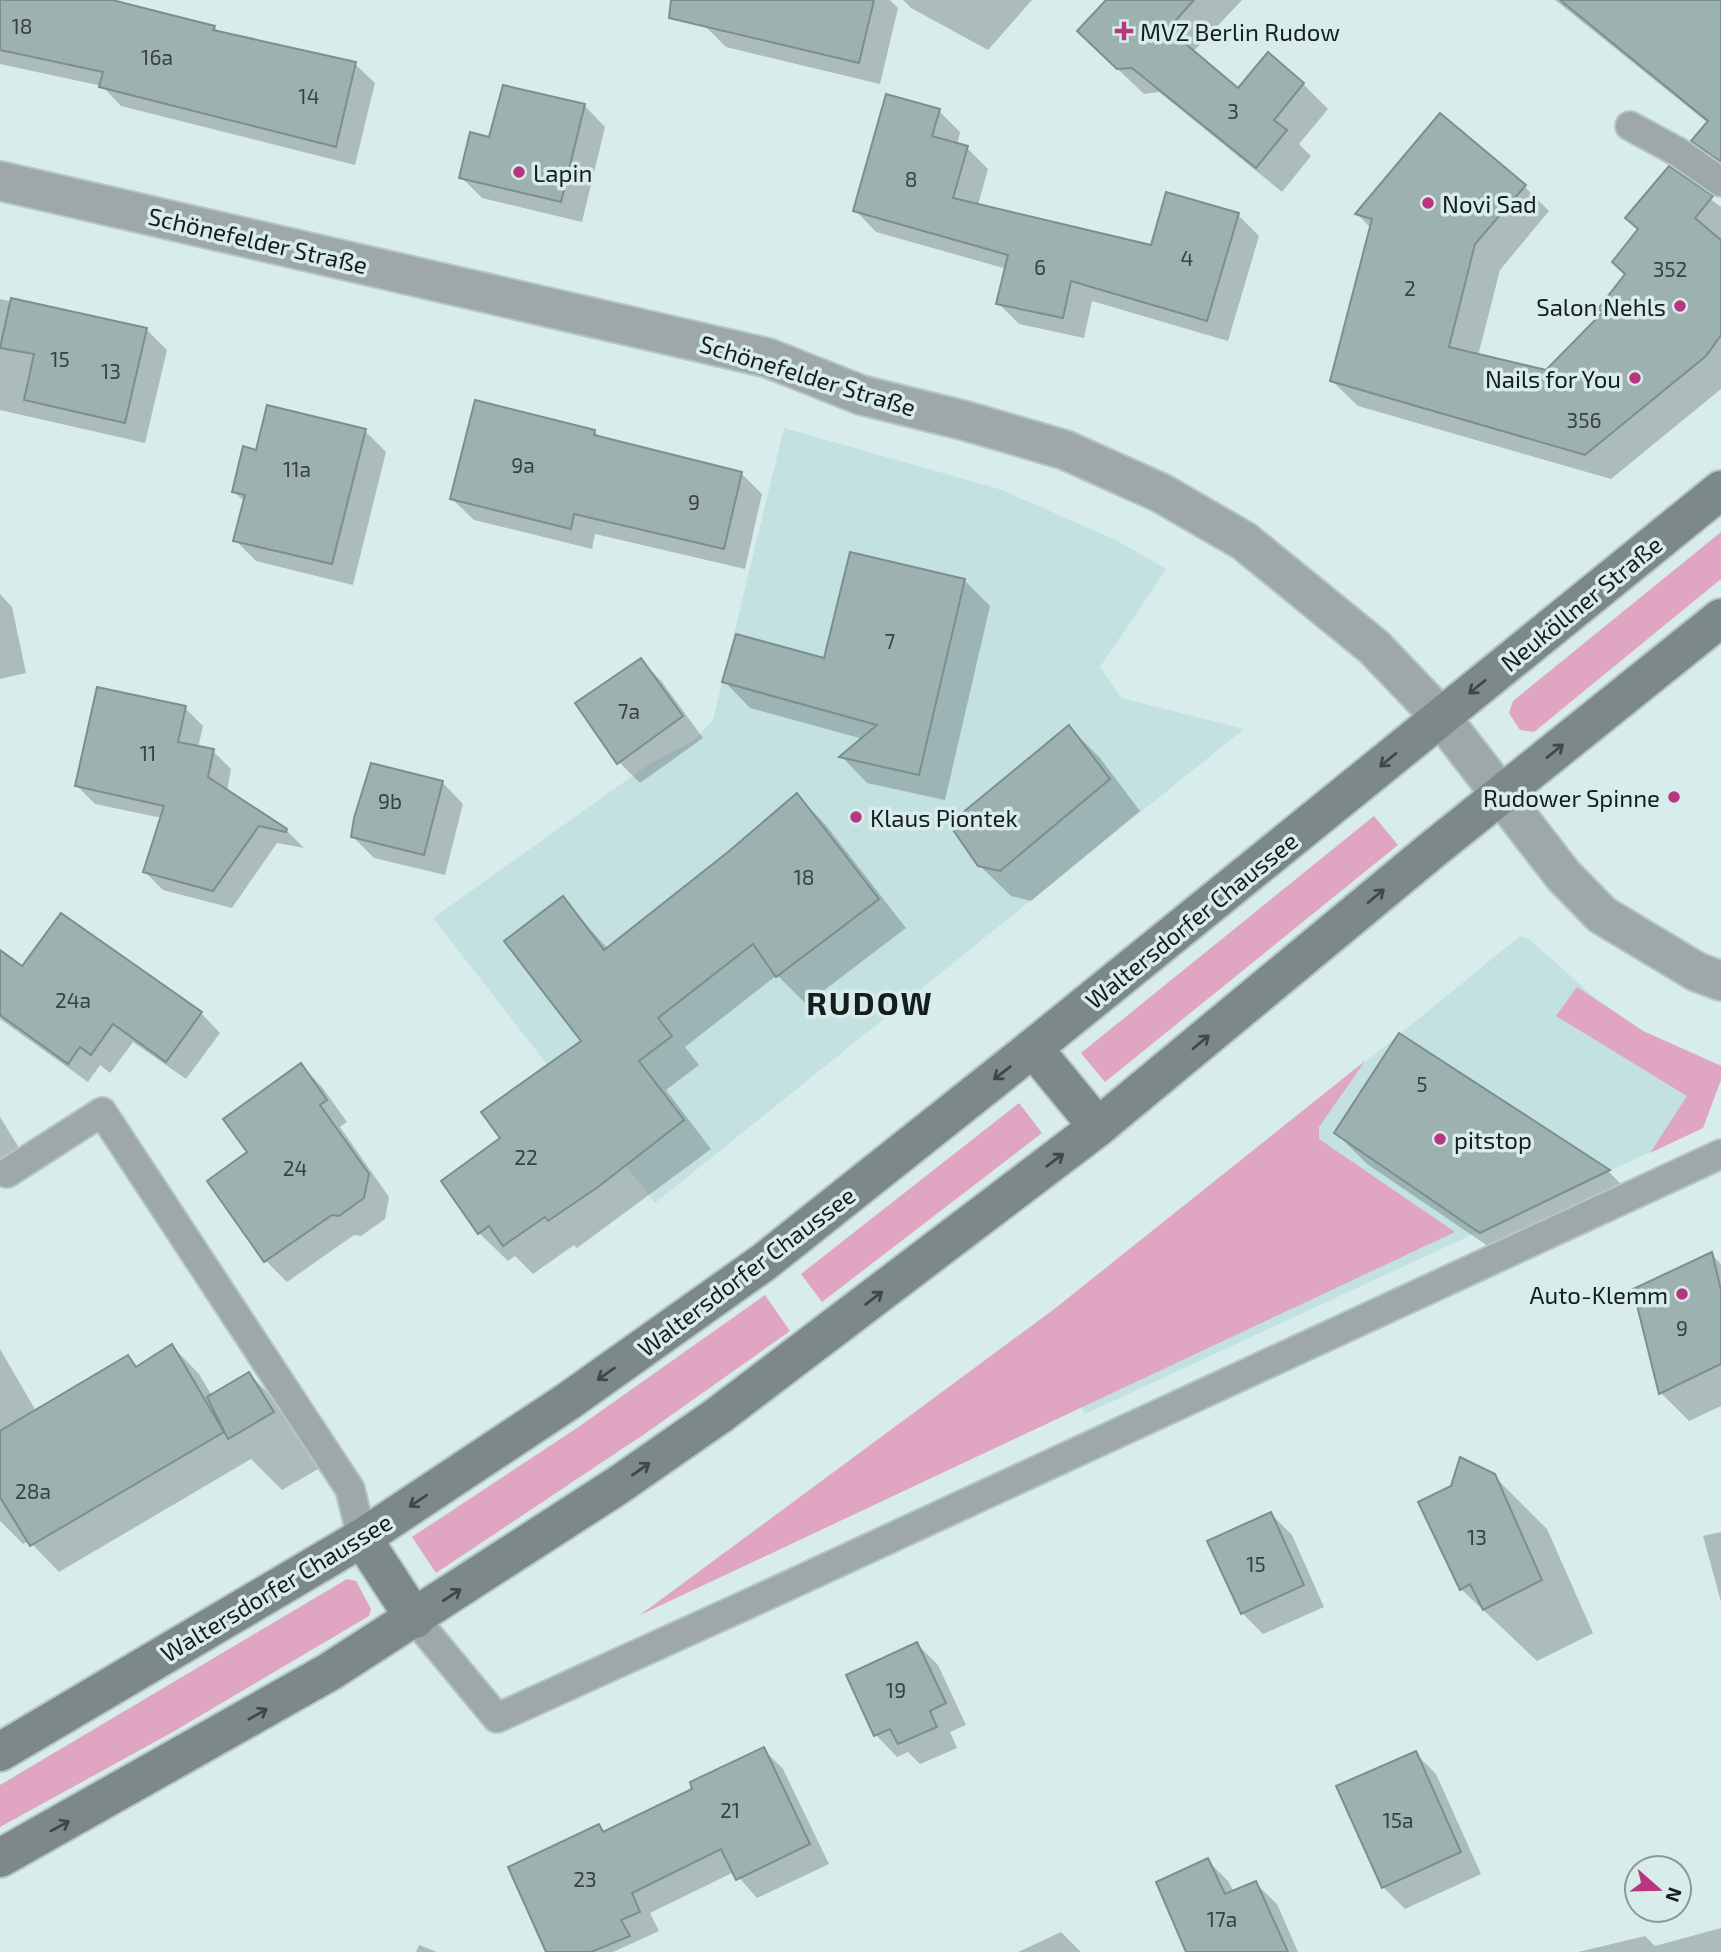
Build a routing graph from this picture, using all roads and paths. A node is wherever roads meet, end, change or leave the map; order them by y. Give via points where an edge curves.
1 (1630, 126) dead end
2 (0, 181) edge
3 (1721, 182) edge
4 (1721, 490) edge
5 (1721, 618) edge
6 (1440, 716) junction
7 (1502, 794) junction
8 (1721, 981) edge
9 (1033, 1048) junction
10 (1098, 1127) junction
11 (1721, 1154) edge
12 (7, 1173) dead end
13 (362, 1538) junction
14 (415, 1619) junction
15 (0, 1752) edge
16 (0, 1858) edge

1 - 3 lane
2 - 6 street, Schönefelder Straße via 768,358 860,395 1065,450 1161,493 1244,541 1364,638
4 -> 6 main road, Neuköllner Straße
7 -> 5 main road
6 - 7 street, Schönefelder Straße
6 -> 9 main road, Waltersdorfer Chaussee
7 - 8 street via 1563,875 1602,915 1697,972
10 -> 7 main road
9 - 10 main road
9 -> 13 main road, Waltersdorfer Chaussee via 764,1262 567,1402
14 -> 10 main road via 719,1415
11 - 14 lane via 497,1717
12 - 13 lane via 102,1112 350,1489
13 - 14 main road
13 - 15 main road, Waltersdorfer Chaussee
16 -> 14 main road via 200,1748

